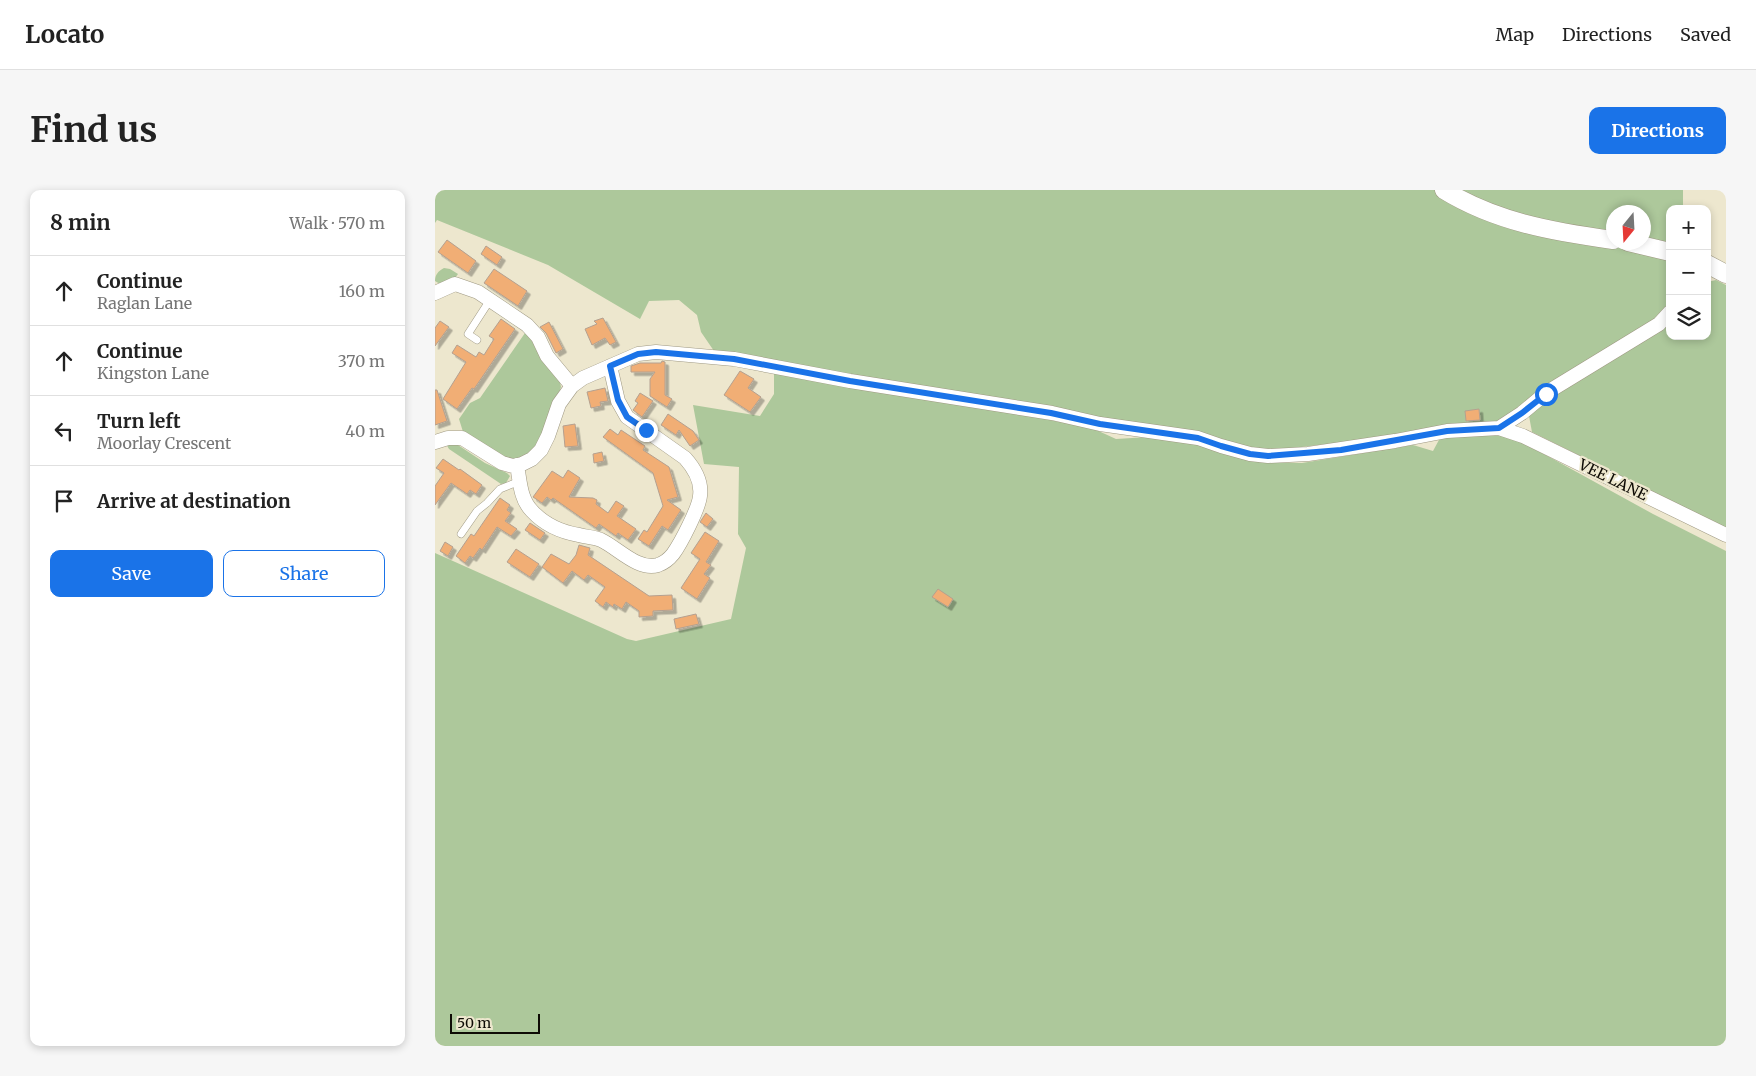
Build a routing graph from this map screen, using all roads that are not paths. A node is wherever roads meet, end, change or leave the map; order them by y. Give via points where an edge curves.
1 (1444, 190) edge
2 (1606, 239) edge
3 (1651, 247) edge
4 (1666, 251) edge
5 (435, 293) edge
6 (490, 300) junction
7 (1666, 316) edge
8 (477, 340) dead end
9 (610, 366) junction
10 (572, 386) junction
11 (1522, 413) junction
12 (1499, 428) junction
13 (1523, 436) junction
14 (435, 442) edge
15 (517, 465) junction
16 (520, 481) junction
17 (461, 534) dead end
18 (1726, 535) edge

1 - 2 street via 1465,203 1523,224
3 - 4 street
5 - 6 street via 455,284
6 - 8 lane via 468,334
6 - 10 street via 544,341 547,356
7 - 11 street
9 - 10 street
9 - 12 street via 638,354 656,352 734,359 1100,424 1198,438 1250,454 1268,456 1341,450 1447,431
9 - 16 street via 618,400 627,417 685,458 697,476 701,495 673,554 666,562 649,566 636,562 599,539 560,530 542,521 530,509 522,496
10 - 15 street via 559,404 541,450 532,459
11 - 12 street
11 - 13 street
12 - 13 street, VEE LANE
13 - 18 street, VEE LANE
14 - 15 street via 462,438 502,463
15 - 16 street
16 - 17 lane via 500,489 477,511

